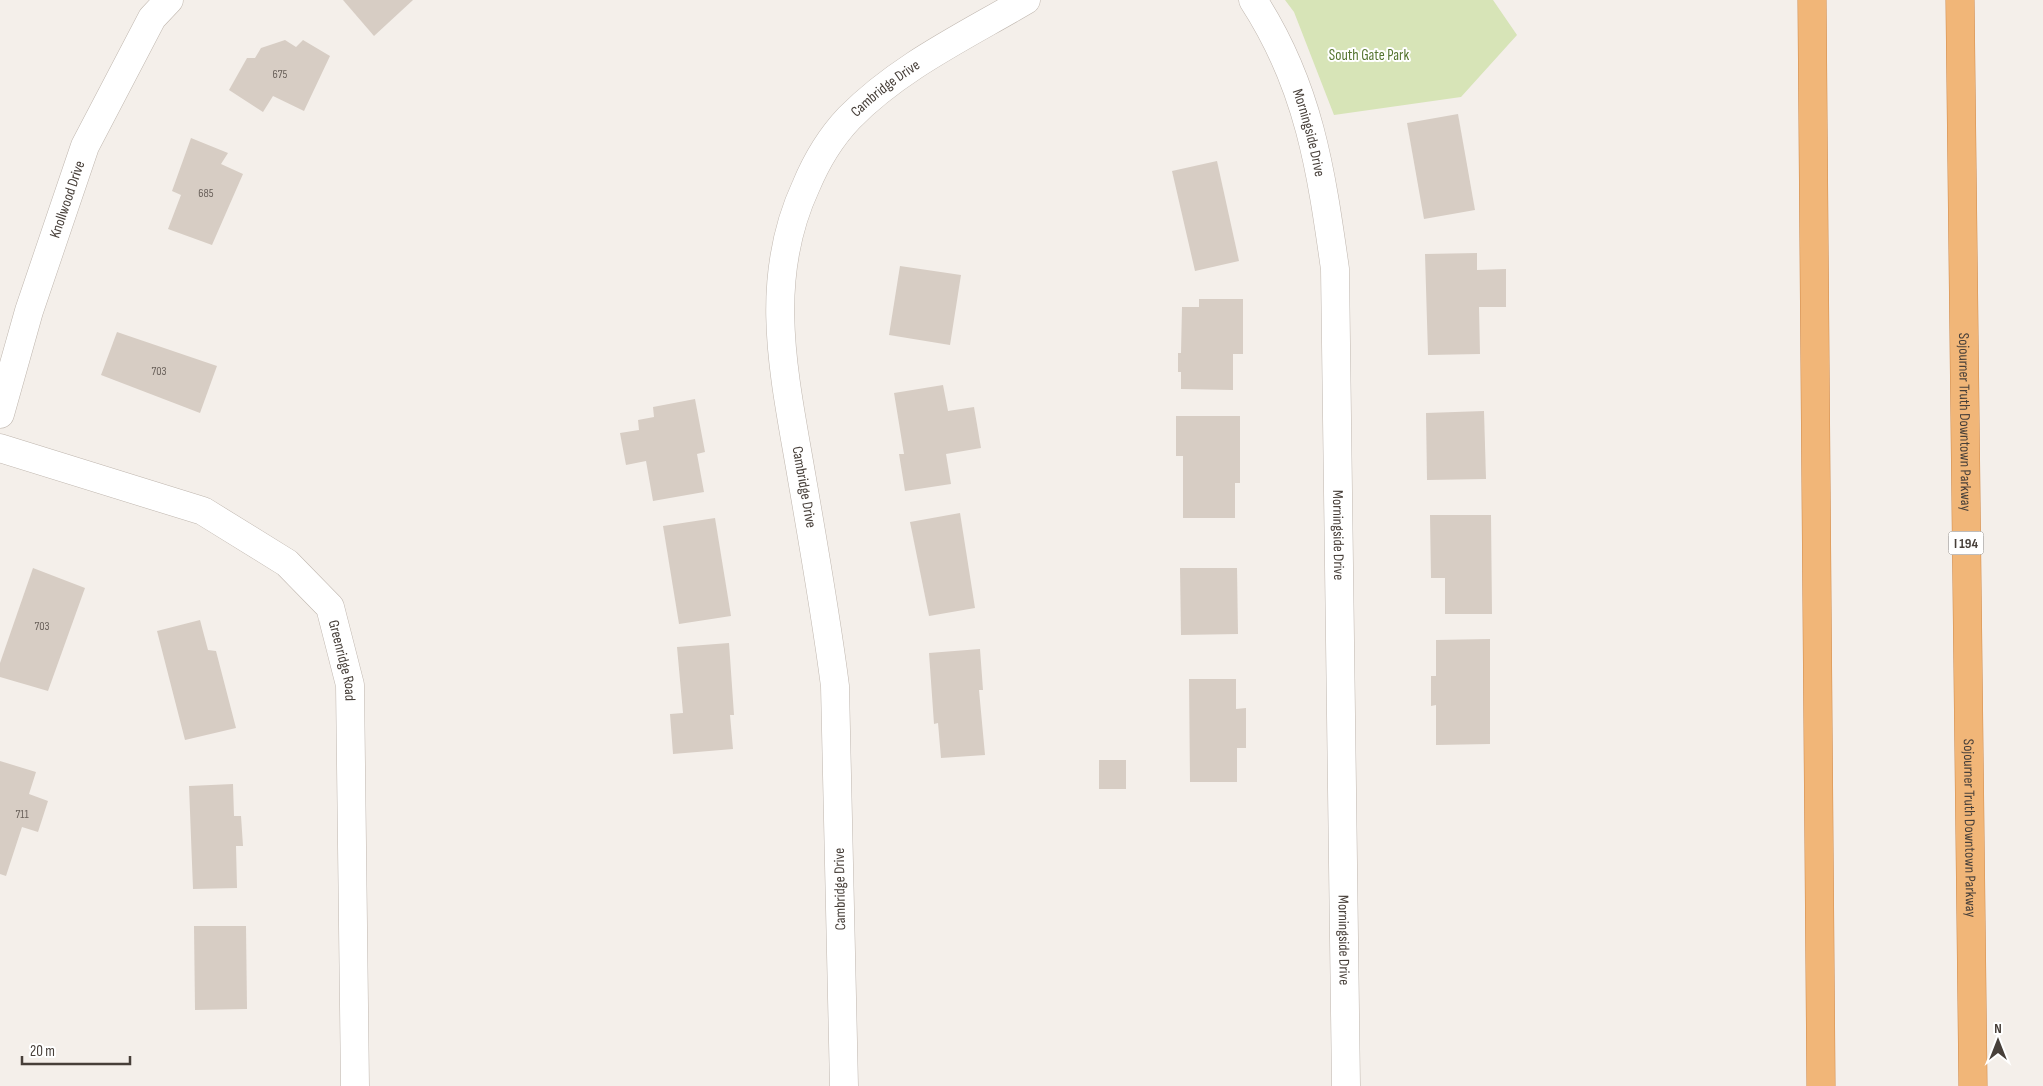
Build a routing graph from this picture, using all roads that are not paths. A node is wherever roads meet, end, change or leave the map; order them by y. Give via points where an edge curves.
1 (169, 0) edge
2 (1026, 0) edge
3 (1254, 0) edge
4 (1812, 0) edge
5 (1960, 0) edge
6 (0, 414) edge
7 (0, 448) edge
8 (355, 1086) edge
9 (844, 1086) edge
10 (1346, 1086) edge
11 (1821, 1086) edge
12 (1973, 1086) edge

1 - 6 street, Knollwood Drive via 152,18 86,146 28,311
2 - 9 street, Cambridge Drive via 916,64 887,84 847,120 816,164 802,194 780,272 778,300 782,358 828,632 834,686
3 - 10 street, Morningside Drive via 1297,84 1317,150 1335,269
4 - 11 highway
5 - 12 highway, Sojourner Truth Downtown Parkway / I 194
7 - 8 street, Greenridge Road via 203,511 287,563 330,607 350,685

